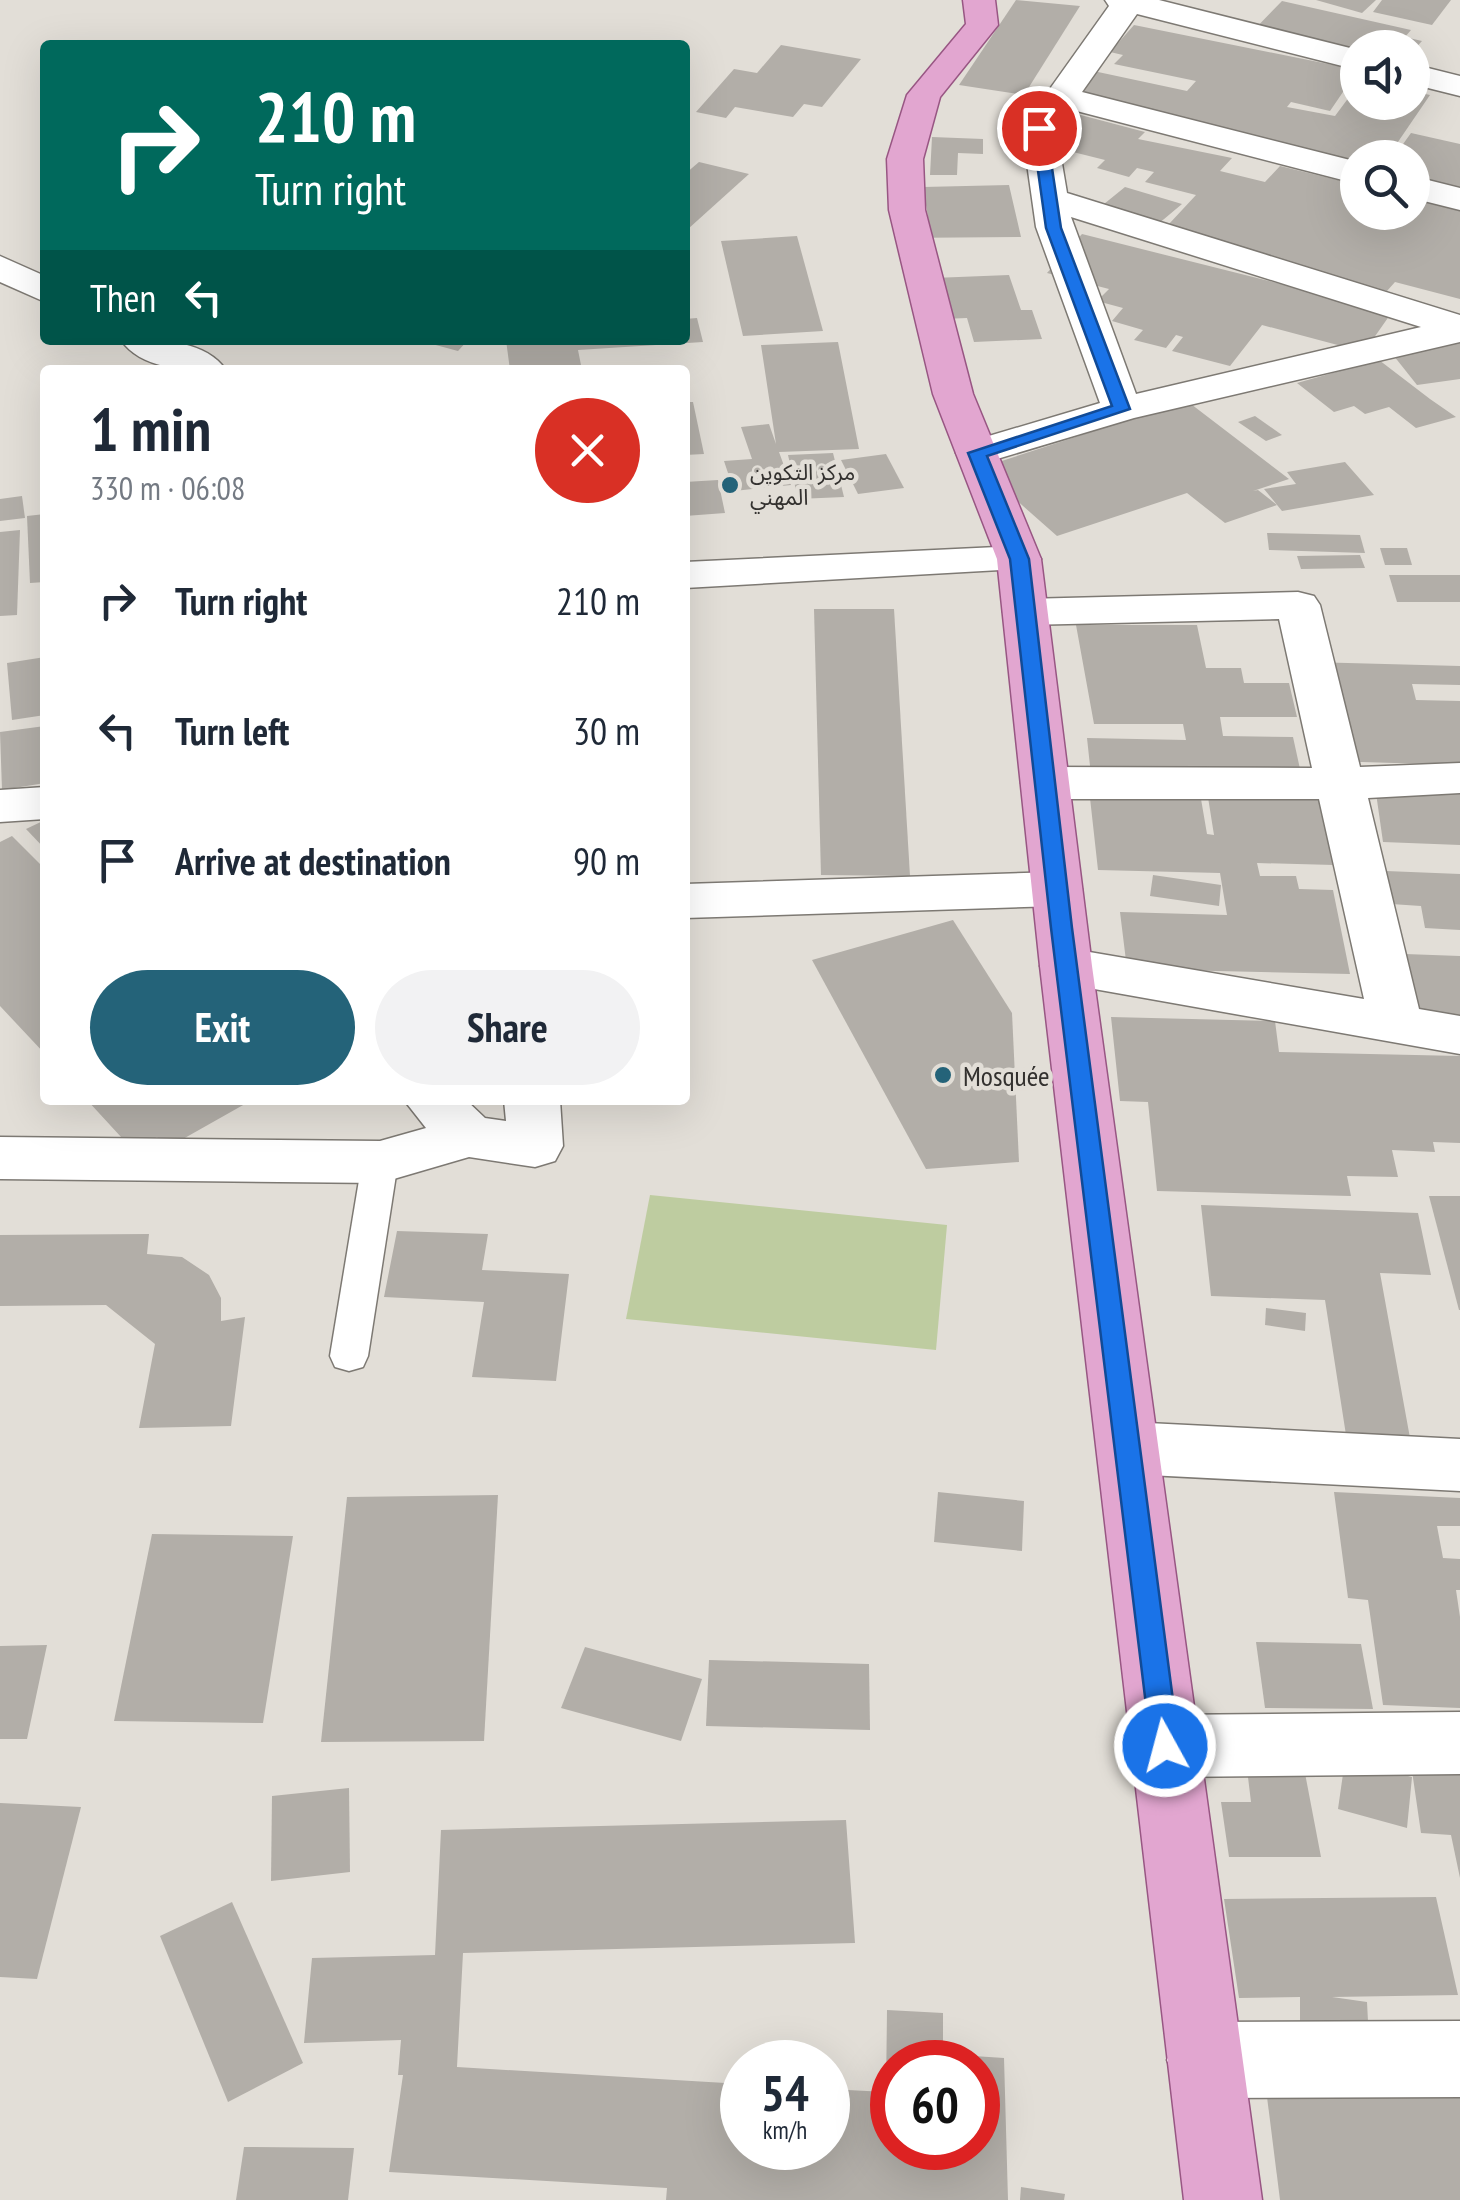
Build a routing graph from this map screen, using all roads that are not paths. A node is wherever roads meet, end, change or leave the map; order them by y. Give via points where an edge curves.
1 (979, 0) edge
2 (1126, 0) edge
3 (1340, 55) edge
4 (1430, 78) edge
5 (1460, 86) edge
6 (1061, 97) junction
7 (1340, 167) edge
8 (1430, 191) edge
9 (1050, 199) junction
10 (1460, 199) edge
11 (0, 267) edge
12 (40, 288) edge
13 (1460, 329) edge
14 (151, 345) edge
15 (195, 365) edge
16 (1122, 409) junction
17 (977, 453) junction
18 (1020, 559) junction
19 (690, 575) edge
20 (1025, 612) junction
21 (1460, 778) edge
22 (1045, 783) junction
23 (1340, 784) junction
24 (40, 803) edge
25 (0, 806) edge
26 (1057, 889) junction
27 (690, 900) edge
28 (1066, 966) junction
29 (1396, 1024) junction
30 (1460, 1036) edge
31 (532, 1105) edge
32 (450, 1118) edge
33 (6, 1151) edge
34 (380, 1162) junction
35 (348, 1356) dead end
36 (1128, 1448) junction
37 (1460, 1465) edge
38 (1460, 1743) edge
39 (1165, 1746) junction
40 (1206, 2060) junction
41 (1460, 2060) edge
42 (1224, 2200) edge

1 - 17 main road via 982,25 924,96 906,159 906,210 954,394
2 - 3 street
2 - 6 street
4 - 5 street
6 - 7 street
6 - 9 street via 1039,128
8 - 10 street
9 - 13 street
9 - 16 street via 1054,228
11 - 12 street
13 - 16 street
14 - 15 street
16 - 17 street
17 - 18 main road
18 - 19 street
18 - 20 main road
20 - 22 main road
20 - 23 street via 1298,606
21 - 23 street
22 - 23 street
22 - 26 main road
23 - 29 street
24 - 25 street
26 - 27 street
26 - 28 main road
28 - 29 street
28 - 36 main road
29 - 30 street
31 - 32 street via 535,1146
32 - 34 street
33 - 34 street
34 - 35 lane
36 - 37 street
36 - 39 main road
38 - 39 street
39 - 40 main road
40 - 41 street
40 - 42 main road

